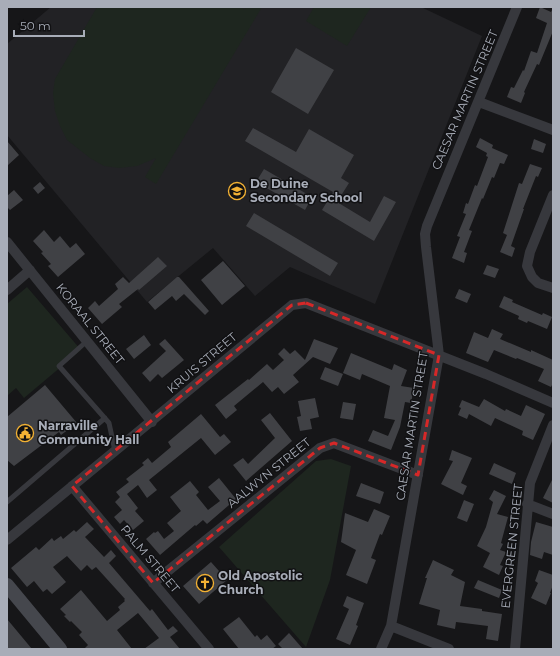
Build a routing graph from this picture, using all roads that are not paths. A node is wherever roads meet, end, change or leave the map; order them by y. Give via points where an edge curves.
1 (517, 7) edge
2 (479, 102) junction
3 (553, 130) edge
4 (553, 195) edge
5 (7, 242) edge
6 (30, 270) junction
7 (553, 288) edge
8 (7, 290) edge
9 (87, 341) junction
10 (439, 355) junction
11 (553, 403) edge
12 (105, 418) junction
13 (152, 422) junction
14 (553, 425) edge
15 (115, 451) junction
16 (418, 475) junction
17 (72, 486) junction
18 (7, 502) edge
19 (527, 504) junction
20 (553, 514) edge
21 (7, 540) edge
22 (153, 583) junction
23 (7, 585) edge
24 (391, 626) junction
25 (60, 649) edge
26 (209, 649) edge
27 (381, 649) edge
28 (449, 649) edge
29 (516, 649) edge

1 - 2 street, CAESAR MARTIN STREET
2 - 3 street
2 - 10 street, CAESAR MARTIN STREET via 425,234
4 - 7 street via 527,266 538,283
5 - 6 street, KORAAL STREET
6 - 8 street
6 - 9 street, KORAAL STREET
9 - 12 lane via 59,366
9 - 13 street, KORAAL STREET
10 - 11 street, KRUIS STREET
10 - 13 street, KRUIS STREET via 306,303 292,304
10 - 16 street, CAESAR MARTIN STREET
12 - 15 lane via 109,423
12 - 18 lane
13 - 15 street, KRUIS STREET
14 - 19 street, EVERGREEN STREET via 530,482
15 - 17 street, KRUIS STREET
16 - 22 street, AALWYN STREET via 334,444 320,448
16 - 24 street, CAESAR MARTIN STREET
17 - 21 street, KRUIS STREET
17 - 22 street, PALM STREET
19 - 20 street
19 - 29 street, EVERGREEN STREET
22 - 26 street, PALM STREET
23 - 25 street
24 - 27 street, CAESAR MARTIN STREET
24 - 28 street

